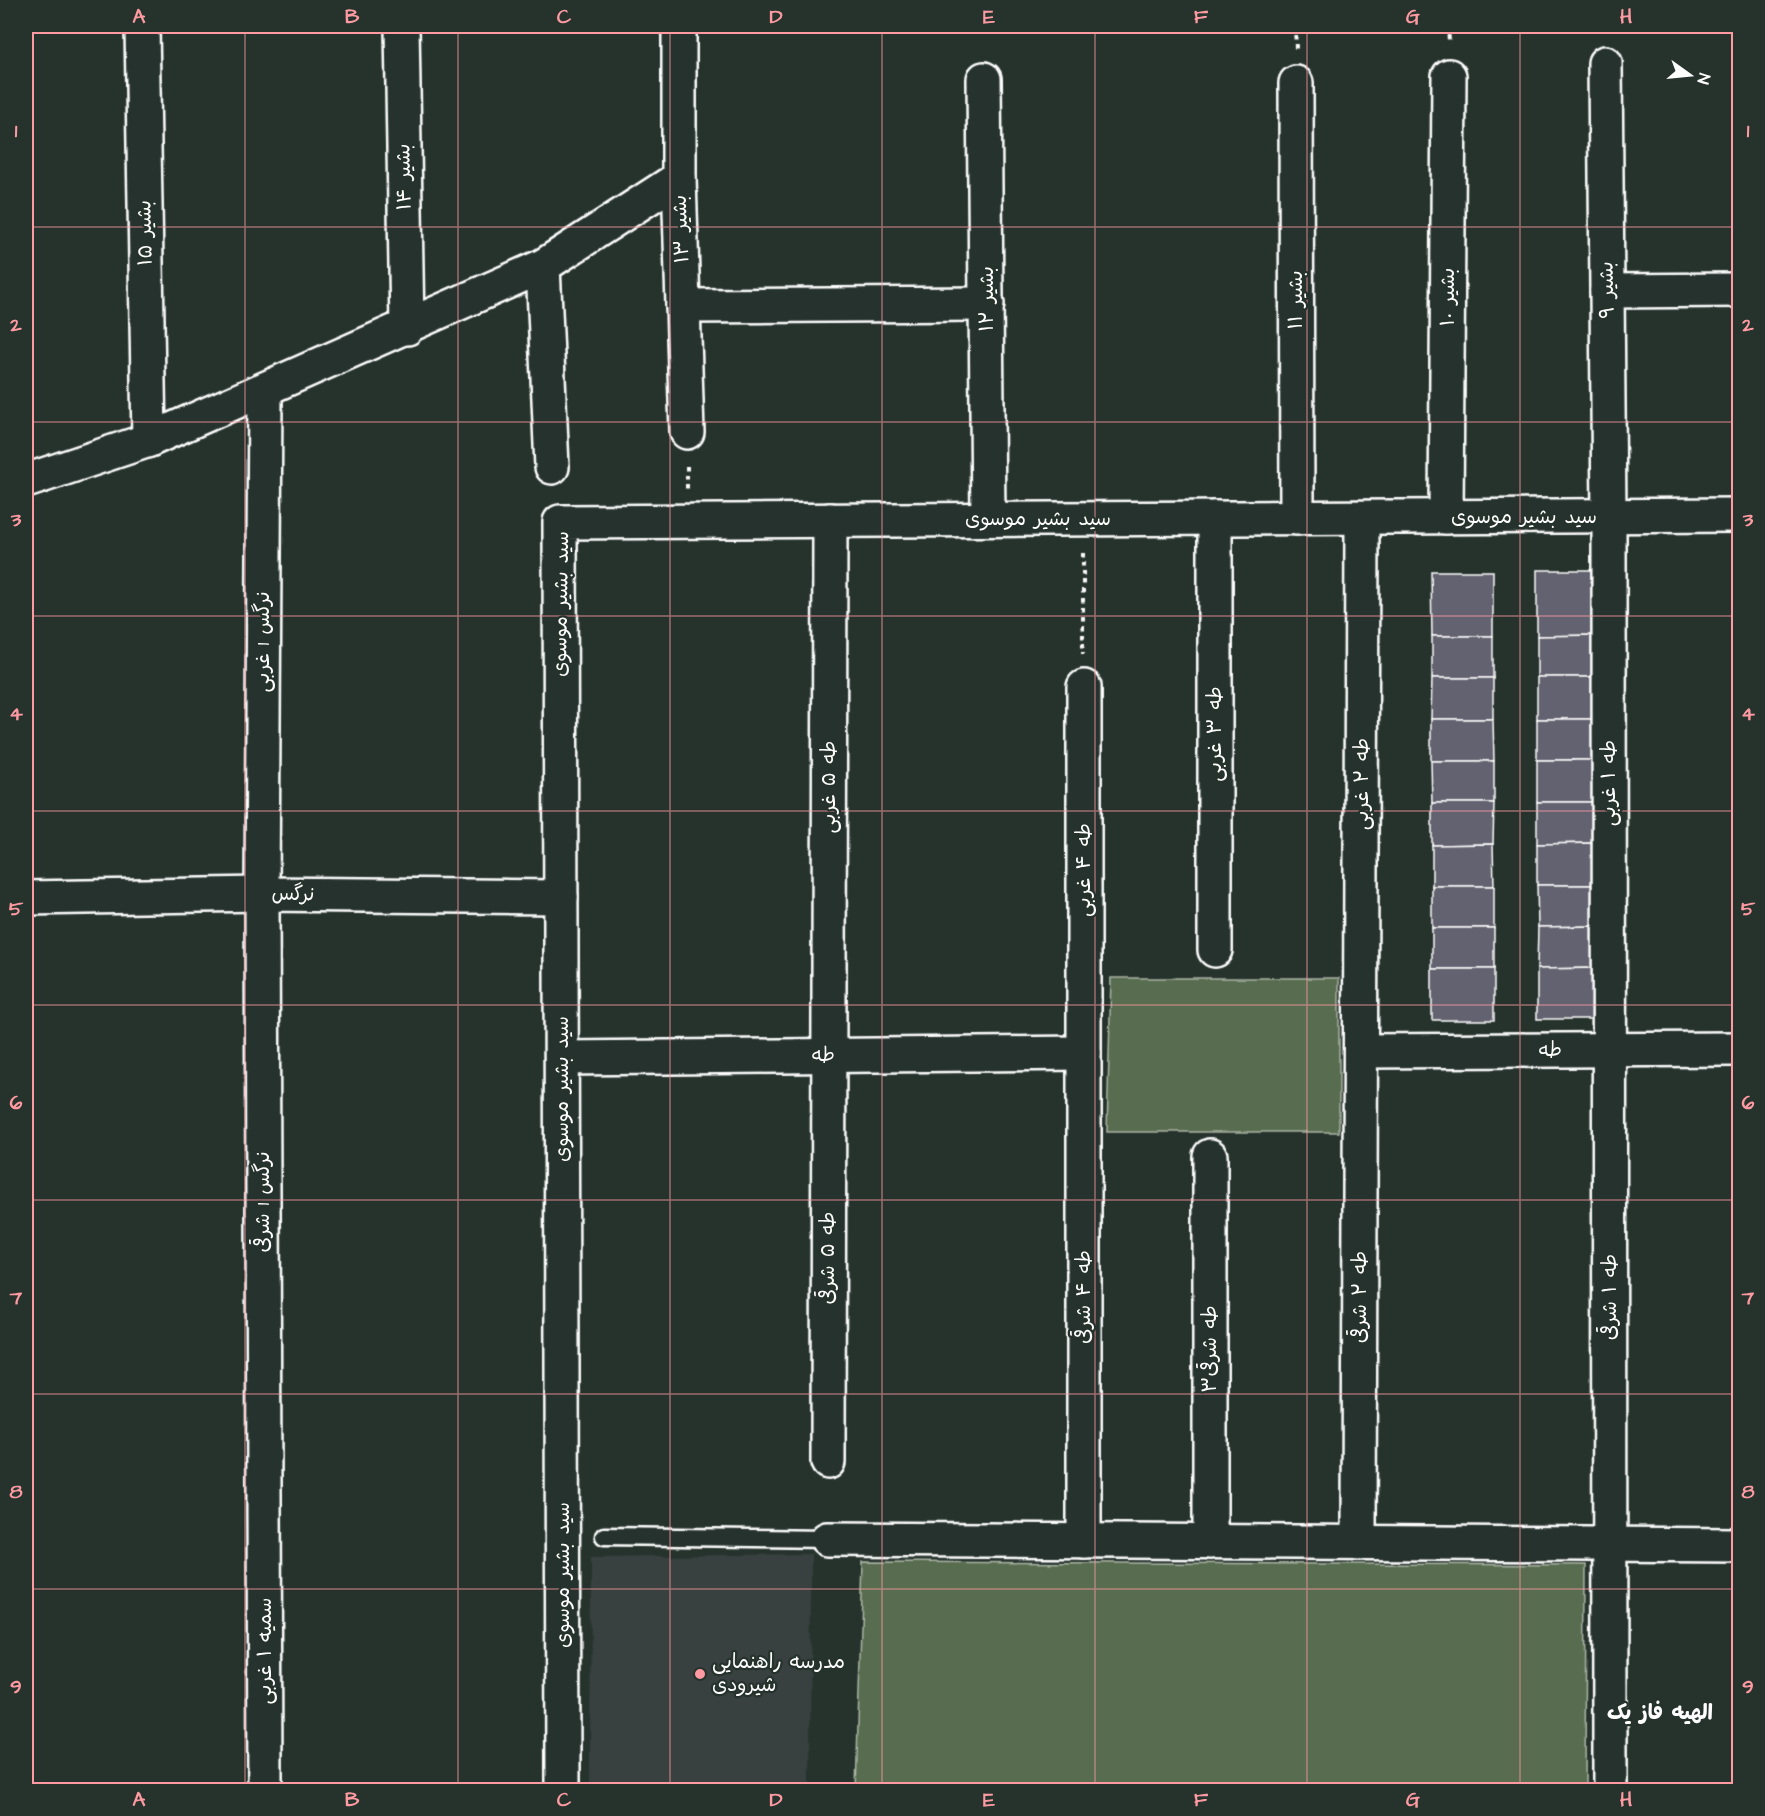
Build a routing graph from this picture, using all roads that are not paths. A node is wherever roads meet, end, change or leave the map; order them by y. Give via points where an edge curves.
1 (142, 26) edge
2 (402, 26) edge
3 (679, 26) edge
4 (1605, 63) dead end
5 (1449, 76) dead end
6 (984, 80) dead end
7 (1296, 83) dead end
8 (679, 178) junction
9 (543, 266) junction
10 (1740, 290) edge
11 (1607, 291) junction
12 (987, 304) junction
13 (683, 306) junction
14 (407, 328) junction
15 (265, 390) junction
16 (687, 432) road end
17 (149, 440) junction
18 (552, 468) dead end
19 (26, 481) edge
20 (1740, 515) edge
21 (1446, 517) junction
22 (1609, 517) junction
23 (1215, 518) junction
24 (1297, 518) junction
25 (1362, 518) junction
26 (988, 519) junction
27 (830, 520) junction
28 (1083, 687) road end
29 (262, 894) junction
30 (561, 897) junction
31 (26, 898) edge
32 (1215, 950) dead end
33 (1740, 1049) edge
34 (1610, 1050) junction
35 (1361, 1051) junction
36 (1084, 1053) junction
37 (829, 1055) junction
38 (562, 1058) junction
39 (1210, 1156) dead end
40 (828, 1462) dead end
41 (264, 1511) joint
42 (603, 1536) dead end
43 (827, 1539) joint
44 (1084, 1541) junction
45 (1210, 1542) junction
46 (1359, 1543) junction
47 (1610, 1544) junction
48 (1740, 1545) edge
49 (265, 1791) edge
50 (563, 1791) edge
51 (1610, 1791) edge

1 - 17 street, بشیر ۱۵
2 - 14 street, بشیر ۱۴
3 - 8 street, بشیر ۱۳
4 - 11 street, بشیر ۹
5 - 21 street, بشیر ۱۰
6 - 12 street, بشیر ۱۲
7 - 24 street, بشیر ۱۱
8 - 9 street
8 - 13 street, بشیر ۱۳
9 - 14 street
9 - 18 street
10 - 11 street
11 - 22 street, بشیر ۹
12 - 13 street
12 - 26 street, بشیر ۱۲
13 - 16 street, بشیر ۱۳
14 - 15 street
15 - 17 street
15 - 29 street, نرگس 1 غربی
17 - 19 street
20 - 22 street, سید بشیر موسوی
21 - 22 street, سید بشیر موسوی
21 - 25 street, سید بشیر موسوی
22 - 34 street, طه ۱ غربی
23 - 24 street, سید بشیر موسوی
23 - 26 street, سید بشیر موسوی
23 - 32 street, طه ۳ غربی
24 - 25 street, سید بشیر موسوی
25 - 35 street, طه ۲ غربی
26 - 27 street, سید بشیر موسوی
27 - 30 street, سید بشیر موسوی via 560,522
27 - 37 street, طه ۵ غربی
28 - 36 street, طه ۴ غربی
29 - 30 street, نرگس
29 - 31 street, نرگس
29 - 41 street, نرگس 1 شرقی
30 - 38 street, سید بشیر موسوی
33 - 34 street, طه
34 - 35 street, طه
34 - 47 street, طه ۱ شرقی
35 - 46 street, طه ۲ شرقی
36 - 37 street, طه
36 - 44 street, طه ۴ شرقی
37 - 38 street, طه
37 - 40 street, طه ۵ شرقی
38 - 50 street, سید بشیر موسوی
39 - 45 street, طه شرقی۳
41 - 49 street, سمیه ۱ غربی
42 - 43 lane
43 - 44 street
44 - 45 street
45 - 46 street
46 - 47 street
47 - 48 street
47 - 51 street, طه ۱ شرقی

